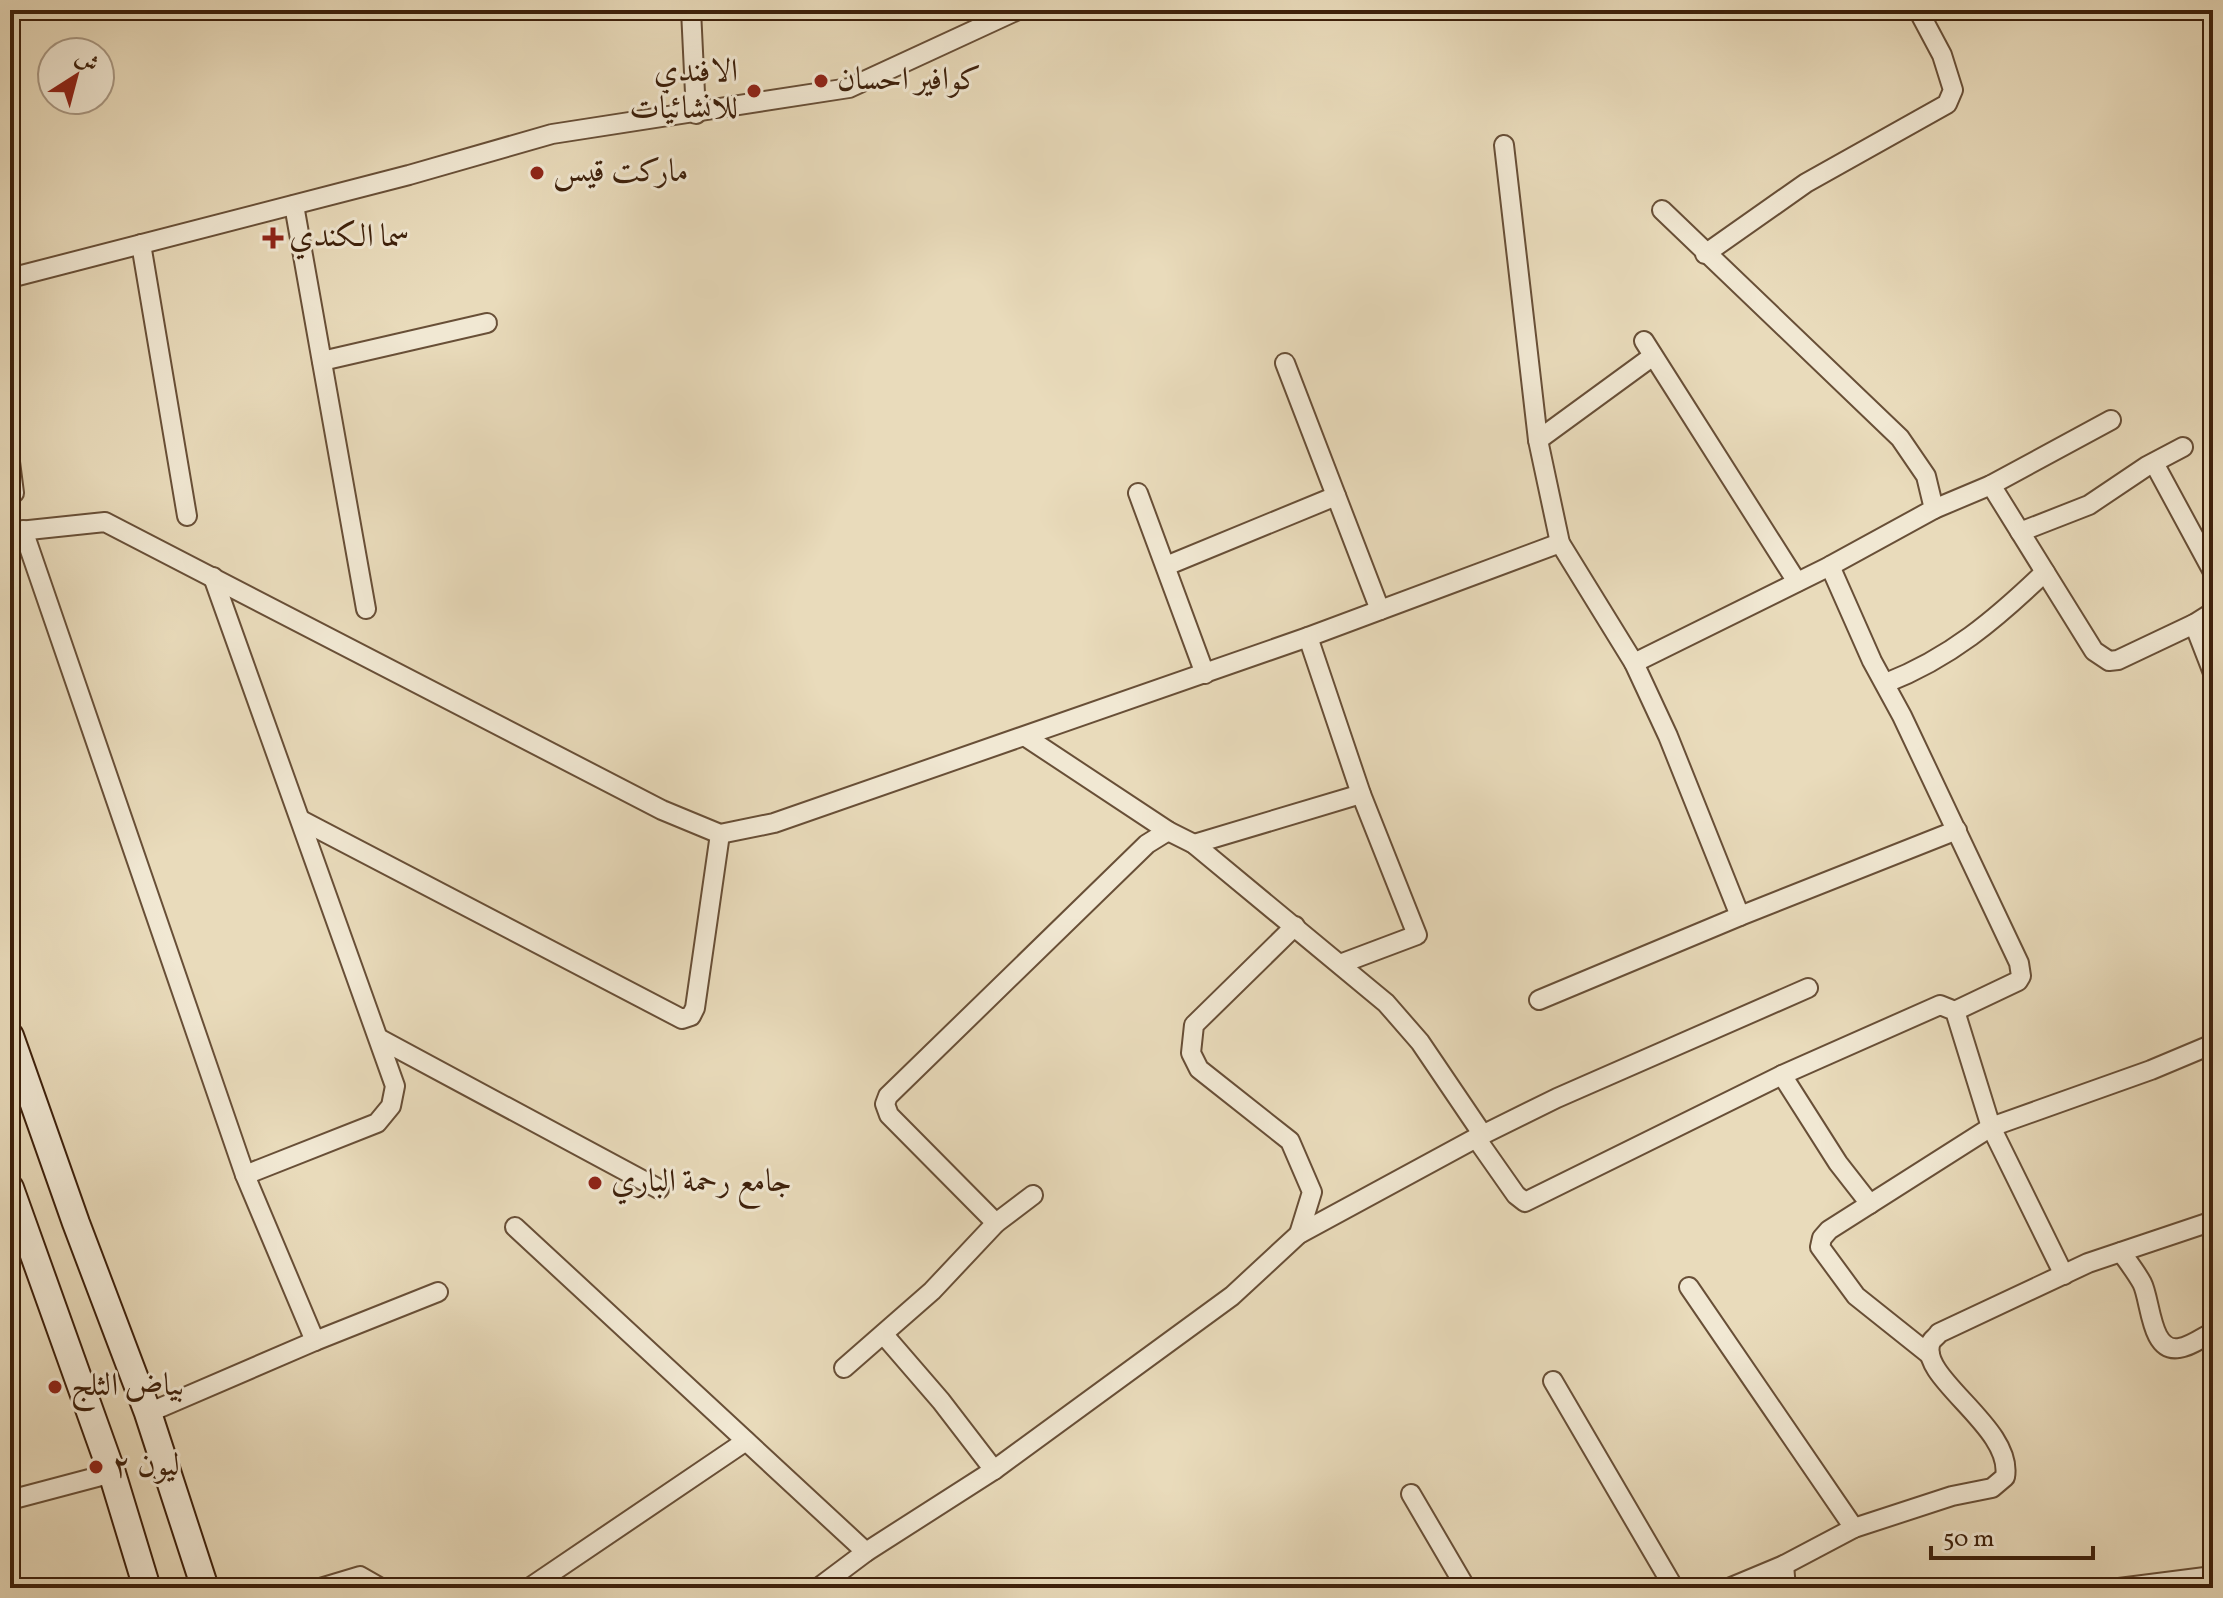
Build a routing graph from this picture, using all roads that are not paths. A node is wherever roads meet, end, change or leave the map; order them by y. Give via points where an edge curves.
1 (691, 10) edge
2 (1018, 10) edge
3 (1918, 10) edge
4 (696, 114) junction
5 (1504, 145) dead end
6 (294, 205) junction
7 (1662, 210) dead end
8 (141, 244) junction
9 (1705, 254) junction
10 (10, 278) edge
11 (487, 323) dead end
12 (322, 361) junction
13 (1285, 363) dead end
14 (2111, 420) dead end
15 (1538, 440) junction
16 (2183, 447) dead end
17 (10, 462) edge
18 (2154, 463) junction
19 (1991, 485) junction
20 (14, 493) dead end
21 (1138, 493) dead end
22 (1336, 496) junction
23 (1934, 509) junction
24 (187, 516) dead end
25 (17, 531) edge
26 (2020, 532) junction
27 (1560, 543) junction
28 (1166, 566) junction
29 (1830, 566) junction
30 (2045, 572) junction
31 (2213, 572) edge
32 (213, 577) junction
33 (1797, 582) junction
34 (366, 609) dead end
35 (1380, 610) junction
36 (2213, 612) edge
37 (2194, 624) junction
38 (1308, 637) junction
39 (1634, 663) junction
40 (2212, 664) edge
41 (1205, 674) junction
42 (1886, 683) junction
43 (1026, 737) junction
44 (1361, 794) junction
45 (301, 820) junction
46 (1957, 830) junction
47 (1168, 831) junction
48 (720, 834) junction
49 (1194, 844) junction
50 (1740, 916) junction
51 (1295, 926) junction
52 (1340, 964) junction
53 (1808, 988) dead end
54 (1539, 1000) dead end
55 (1955, 1011) junction
56 (10, 1036) edge
57 (380, 1039) junction
58 (2213, 1044) edge
59 (1782, 1075) junction
60 (1991, 1127) junction
61 (1479, 1137) junction
62 (245, 1175) junction
63 (10, 1188) edge
64 (659, 1189) dead end
65 (1033, 1195) dead end
66 (1870, 1204) junction
67 (2213, 1221) edge
68 (996, 1223) junction
69 (515, 1227) dead end
70 (1299, 1234) junction
71 (2121, 1252) junction
72 (2064, 1275) junction
73 (1689, 1287) dead end
74 (438, 1292) dead end
75 (2213, 1332) edge
76 (884, 1335) junction
77 (315, 1341) junction
78 (1930, 1355) junction
79 (844, 1368) dead end
80 (1553, 1381) dead end
81 (148, 1413) junction
82 (746, 1441) junction
83 (994, 1470) junction
84 (112, 1473) junction
85 (1411, 1494) dead end
86 (10, 1500) edge
87 (1854, 1528) junction
88 (866, 1552) junction
89 (1784, 1565) junction
90 (2213, 1576) edge
91 (147, 1588) edge
92 (205, 1588) edge
93 (320, 1588) edge
94 (381, 1588) edge
95 (529, 1588) edge
96 (818, 1588) edge
97 (1466, 1588) edge
98 (1674, 1588) edge
99 (1729, 1588) edge
100 (1786, 1588) edge
101 (2119, 1588) edge

1 - 4 street
2 - 4 street via 849,88
3 - 9 street via 1953,90 1947,104 1806,183
4 - 6 street via 552,134
5 - 15 street
6 - 8 street
6 - 12 street
7 - 9 street
8 - 10 street
8 - 24 street
9 - 23 street via 1900,438 1926,476
11 - 12 street
12 - 34 street
13 - 22 street
14 - 19 street
15 - 27 street
15 - 33 street via 1649,349
16 - 18 street
17 - 20 street
18 - 26 street via 2089,505
18 - 31 street
19 - 23 street
19 - 26 street
21 - 28 street
22 - 28 street
22 - 35 street
23 - 29 street
25 - 32 street via 105,522
25 - 62 street
26 - 30 street
27 - 35 street
27 - 39 street
28 - 41 street
29 - 33 street
29 - 42 street
30 - 37 street via 2094,651 2109,661
30 - 42 street via 1950,653
32 - 45 street
32 - 48 street via 662,810
33 - 39 street
35 - 38 street
36 - 37 street
37 - 40 street
38 - 41 street
38 - 44 street
39 - 50 street
41 - 43 street
42 - 46 street
43 - 47 street
43 - 48 street via 774,823
44 - 49 street
44 - 52 street via 1417,935
45 - 48 street via 682,1019 695,1008
45 - 57 street
46 - 50 street
46 - 55 street via 2021,976
47 - 49 street
47 - 68 street via 1147,844 888,1096 889,1115
49 - 51 street
50 - 54 street
51 - 52 street
51 - 70 street via 1194,1025 1191,1053 1199,1069 1290,1141 1312,1192
52 - 61 street via 1386,1003 1420,1042
53 - 61 street
55 - 59 street via 1940,1005
55 - 60 street
56 - 81 main road
57 - 62 street via 395,1086 385,1115 367,1128
57 - 64 street
58 - 60 street
59 - 61 street via 1525,1202
59 - 66 street
60 - 66 street
60 - 72 street
61 - 70 street
62 - 77 street
63 - 84 main road
65 - 68 street
66 - 78 street via 1829,1230 1820,1247 1856,1296
67 - 71 street
68 - 76 street
69 - 82 street
70 - 83 street via 1232,1296
71 - 72 street
71 - 75 street via 2142,1283 2156,1335 2163,1342 2180,1348
72 - 78 street via 1939,1333
73 - 87 street
74 - 77 street
76 - 79 street
76 - 83 street
77 - 81 street
78 - 87 street via 1934,1368 2003,1453 2005,1477 1992,1488
80 - 98 street
81 - 92 main road
82 - 88 street
82 - 95 street
83 - 88 street
84 - 86 street
84 - 91 main road
85 - 97 street
87 - 89 street
88 - 96 street
89 - 99 street
89 - 100 street
90 - 101 street
93 - 94 street via 360,1576

